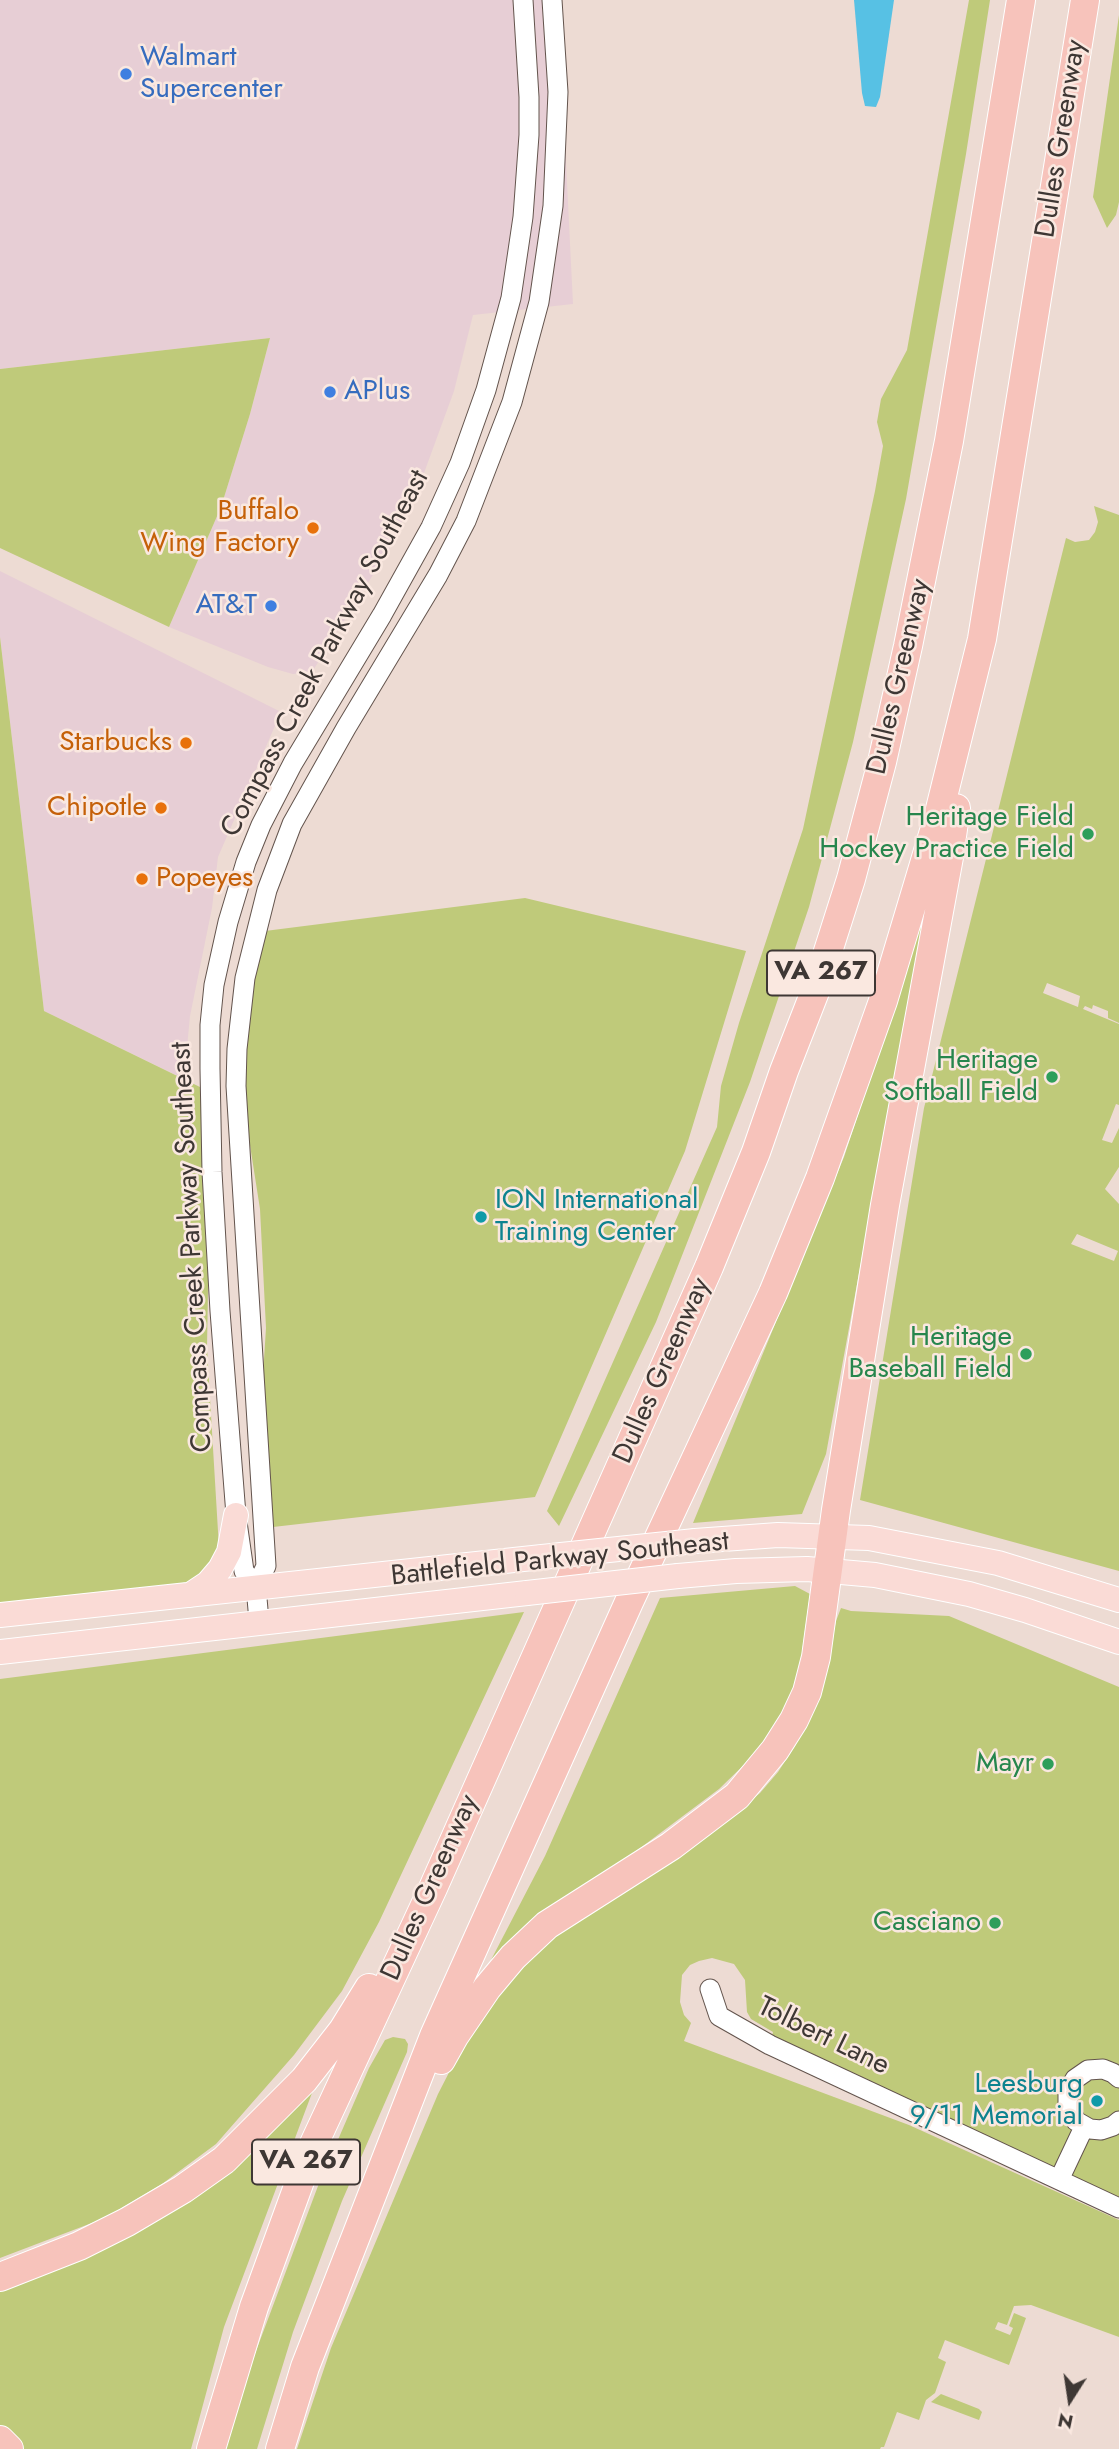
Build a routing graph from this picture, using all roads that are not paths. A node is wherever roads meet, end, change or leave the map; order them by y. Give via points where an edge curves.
1 (523, 0) edge
2 (552, 0) edge
3 (1021, 0) edge
4 (1085, 0) edge
5 (974, 674) junction
6 (236, 1514) junction
7 (832, 1536) junction
8 (829, 1570) junction
9 (256, 1587) junction
10 (190, 1595) junction
11 (1119, 1600) edge
12 (0, 1615) edge
13 (259, 1621) junction
14 (1119, 1642) edge
15 (0, 1652) edge
16 (433, 1888) junction
17 (710, 1989) dead end
18 (1119, 2078) edge
19 (1119, 2121) edge
20 (1084, 2127) junction
21 (380, 2173) junction
22 (1059, 2180) junction
23 (1119, 2208) edge
24 (0, 2277) edge
25 (0, 2440) edge
26 (9, 2449) edge
27 (211, 2449) edge
28 (280, 2449) edge

1 - 6 street, Compass Creek Parkway Southeast via 529,97 523,217 511,298 486,390 431,527 292,763 261,825 228,922 214,985 209,1026 212,1172
2 - 9 street, Compass Creek Parkway Southeast via 558,92 553,206 539,302 513,402 476,498 438,575 292,824 267,890 245,978 236,1086 266,1566
3 - 16 highway, Dulles Greenway / VA 267 via 949,441 908,646 851,879 816,989 709,1267
4 - 5 highway, Dulles Greenway / VA 267 via 995,569
5 - 7 highway via 949,857 885,1205
5 - 21 highway, Dulles Greenway / VA 267 via 916,895 820,1178 773,1293 434,2036
6 - 9 street, Compass Creek Parkway Southeast via 244,1572
6 - 10 main road via 229,1552 220,1569
7 - 8 highway
7 - 9 main road, Battlefield Parkway Southeast, bridge via 748,1536
7 - 11 main road, Battlefield Parkway Southeast via 869,1538 998,1563
8 - 13 main road, Battlefield Parkway Southeast, bridge via 678,1576
8 - 14 main road, Battlefield Parkway Southeast via 969,1594
8 - 21 highway via 807,1692 769,1758 737,1796 708,1819 547,1926 513,1958 455,2035
9 - 10 main road, Battlefield Parkway Southeast
9 - 13 street, Compass Creek Parkway Southeast
10 - 12 main road, Battlefield Parkway Southeast
13 - 15 main road, Battlefield Parkway Southeast
16 - 24 highway via 343,2030 304,2080 223,2160 127,2222
16 - 27 highway, Dulles Greenway / VA 267 via 312,2148 254,2307
17 - 22 street, Tolbert Lane via 719,2016 770,2045
18 - 20 street via 1097,2069 1074,2079 1068,2106
19 - 20 street via 1101,2130
20 - 22 street
21 - 28 highway, Dulles Greenway / VA 267 via 305,2367
22 - 23 street, Tolbert Lane
25 - 26 highway

